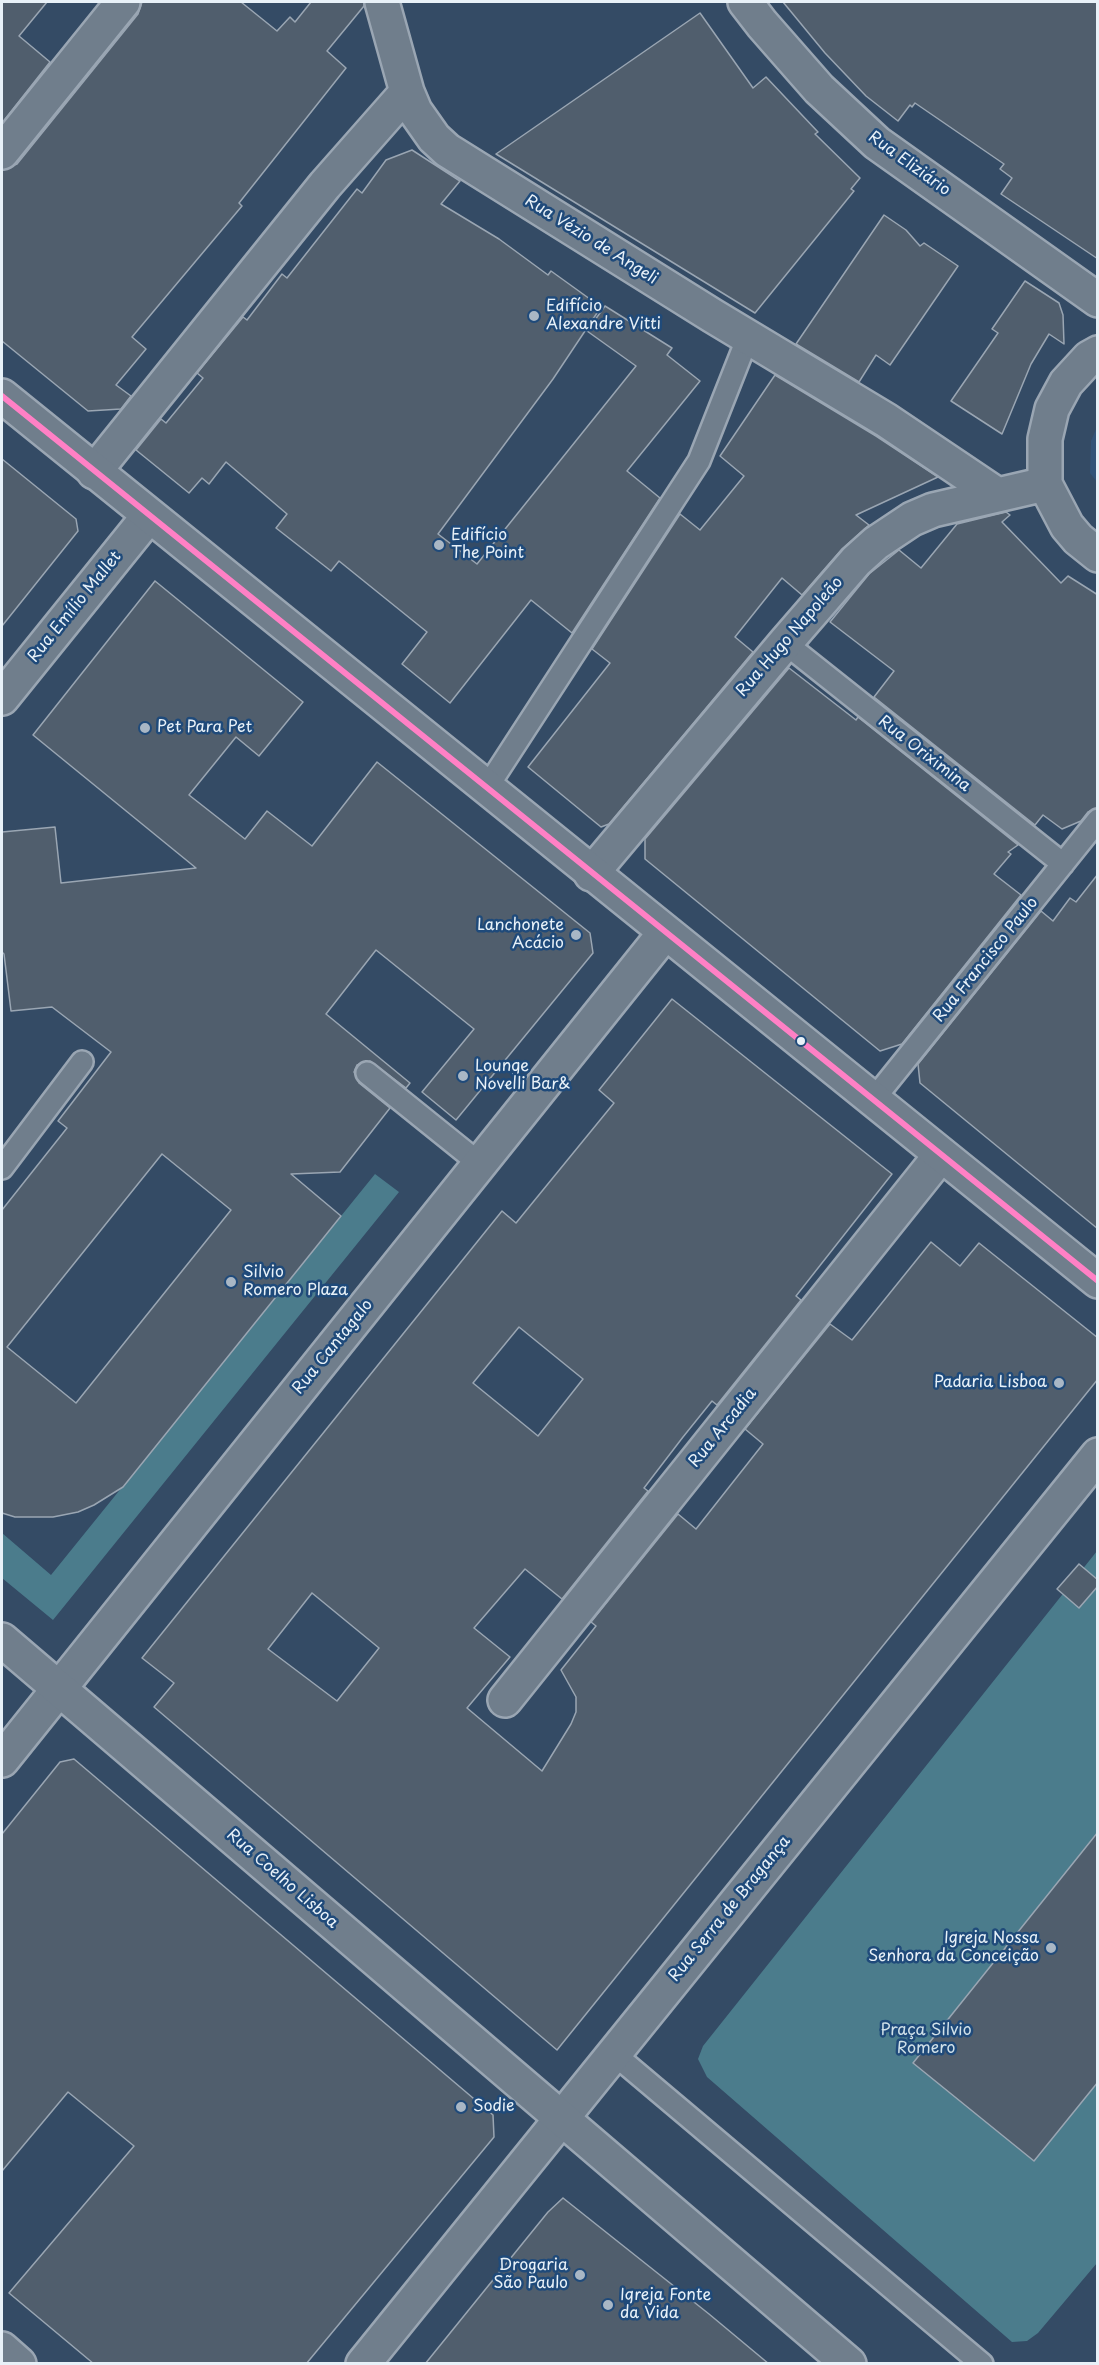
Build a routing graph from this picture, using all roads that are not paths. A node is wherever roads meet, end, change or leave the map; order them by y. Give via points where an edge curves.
1 (123, 2) edge
2 (382, 2) edge
3 (745, 2) edge
4 (407, 92) junction
5 (2, 152) edge
6 (1098, 300) edge
7 (748, 337) junction
8 (1098, 353) edge
9 (2, 396) edge
10 (94, 471) junction
11 (1045, 484) junction
12 (996, 494) junction
13 (148, 517) junction
14 (1098, 555) edge
15 (784, 643) junction
16 (2, 698) edge
17 (486, 789) junction
18 (1098, 820) edge
19 (1063, 864) junction
20 (591, 874) junction
21 (664, 934) junction
22 (82, 1062) dead end
23 (366, 1073) dead end
24 (873, 1100) junction
25 (941, 1155) junction
26 (480, 1164) junction
27 (2, 1168) edge
28 (1098, 1281) edge
29 (1098, 1455) edge
30 (2, 1640) edge
31 (60, 1689) junction
32 (504, 1700) dead end
33 (2, 1760) edge
34 (613, 2053) junction
35 (561, 2118) junction
36 (2, 2349) edge
37 (19, 2364) edge
38 (363, 2364) edge
39 (849, 2364) edge
40 (982, 2364) edge

1 - 5 street
2 - 4 street, Rua Vézio de Angeli
3 - 6 street, Rua Eliziário via 819,89 877,143
4 - 7 street, Rua Vézio de Angeli via 424,126 447,150
4 - 10 street via 325,185
7 - 12 street, Rua Vézio de Angeli via 886,420
7 - 17 lane via 699,461
8 - 11 street via 1066,383 1052,409 1045,439
9 - 10 street
10 - 13 street
11 - 12 street, Rua Hugo Napoleão
11 - 14 street via 1067,526
12 - 15 street, Rua Hugo Napoleão via 933,510 876,543
13 - 16 street, Rua Emílio Mallet
13 - 17 street
15 - 19 lane, Rua Oriximina
15 - 20 street, Rua Hugo Napoleão
17 - 20 street
18 - 19 lane, Rua Francisco Paulo
19 - 24 lane, Rua Francisco Paulo
20 - 21 street
21 - 24 street
21 - 26 street, Rua Cantagalo
22 - 27 lane
23 - 26 lane
24 - 25 street
25 - 28 street
25 - 32 street, Rua Arcadia
26 - 31 street, Rua Cantagalo
29 - 34 street, Rua Serra de Bragança
30 - 31 street, Rua Coelho Lisboa
31 - 33 street, Rua Cantagalo
31 - 35 street, Rua Coelho Lisboa
34 - 35 street, Rua Serra de Bragança
34 - 40 lane
35 - 38 street, Rua Serra de Bragança
35 - 39 street
36 - 37 street

